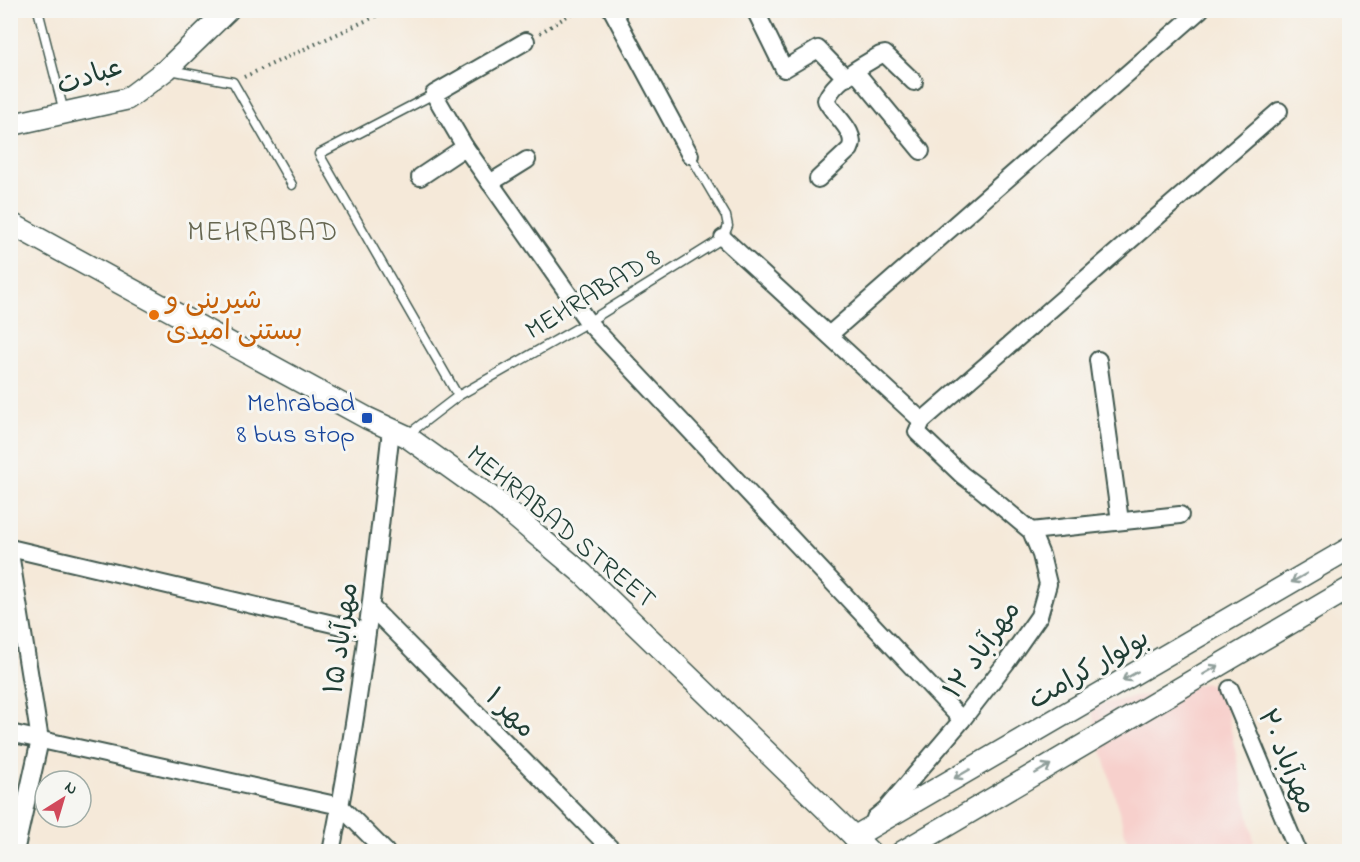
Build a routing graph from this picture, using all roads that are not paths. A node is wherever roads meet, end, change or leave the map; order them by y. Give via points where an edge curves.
1 (38, 10) edge
2 (228, 10) edge
3 (612, 10) edge
4 (755, 10) edge
5 (1200, 10) edge
6 (526, 41) road end
7 (166, 69) junction
8 (851, 74) junction
9 (914, 82) dead end
10 (434, 94) junction
11 (1280, 111) dead end
12 (64, 114) junction
13 (10, 125) edge
14 (465, 147) junction
15 (921, 152) dead end
16 (690, 155) joint
17 (527, 160) dead end
18 (420, 177) dead end
19 (818, 179) dead end
20 (490, 183) junction
21 (292, 185) dead end
22 (10, 223) edge
23 (723, 238) junction
24 (588, 321) junction
25 (828, 335) junction
26 (1098, 360) dead end
27 (459, 396) junction
28 (919, 426) junction
29 (398, 433) junction
30 (1180, 515) dead end
31 (1120, 521) junction
32 (1030, 531) junction
33 (10, 548) edge
34 (1350, 548) edge
35 (10, 553) edge
36 (1350, 588) edge
37 (372, 608) junction
38 (367, 632) junction
39 (1230, 689) dead end
40 (962, 720) junction
41 (10, 733) edge
42 (39, 740) junction
43 (340, 806) junction
44 (854, 837) junction
45 (15, 852) edge
46 (331, 852) edge
47 (386, 852) edge
48 (614, 852) edge
49 (870, 852) edge
50 (902, 852) edge
51 (1298, 852) edge

1 - 12 lane
2 - 7 street, عبادت
3 - 16 street
4 - 8 street via 784,69 818,49
5 - 25 street
6 - 10 street
7 - 12 street, عبادت via 127,99
7 - 21 lane via 233,82
8 - 9 street via 885,54
8 - 15 street
8 - 19 street via 826,100 853,143
10 - 14 street
10 - 27 lane via 319,154
11 - 28 street
12 - 13 street, عبادت
14 - 18 street
14 - 20 street
16 - 23 lane via 726,216 728,226
17 - 20 street
20 - 24 street
22 - 29 street, MEHRABAD STREET
23 - 24 lane, MEHRABAD 8
23 - 25 street, مهرآباد ۱۲
24 - 27 lane, MEHRABAD 8
24 - 40 street
25 - 28 street, مهرآباد ۱۲
26 - 31 street
27 - 29 lane, MEHRABAD 8
28 - 32 street, مهرآباد ۱۲ via 962,475
29 - 37 street, مهرآباد ۱۵
29 - 44 street, MEHRABAD STREET via 494,499 583,574
30 - 31 street
31 - 32 street
32 - 40 street, مهرآباد ۱۲ via 1041,555 1047,584 1040,616
33 - 38 street
34 -> 44 street, بولوار کرامت
35 - 42 street
50 -> 36 street
37 - 38 street, مهرآباد ۱۵
37 - 48 street, مهر ۱
38 - 43 street, مهرآباد ۱۵
39 - 51 street, مهرآباد ۲۰
40 - 44 street, مهرآباد ۱۲ via 886,809
41 - 42 street
42 - 43 street
42 - 45 street
43 - 46 street, مهرآباد ۱۵
43 - 47 street
44 - 49 street, MEHRABAD STREET

